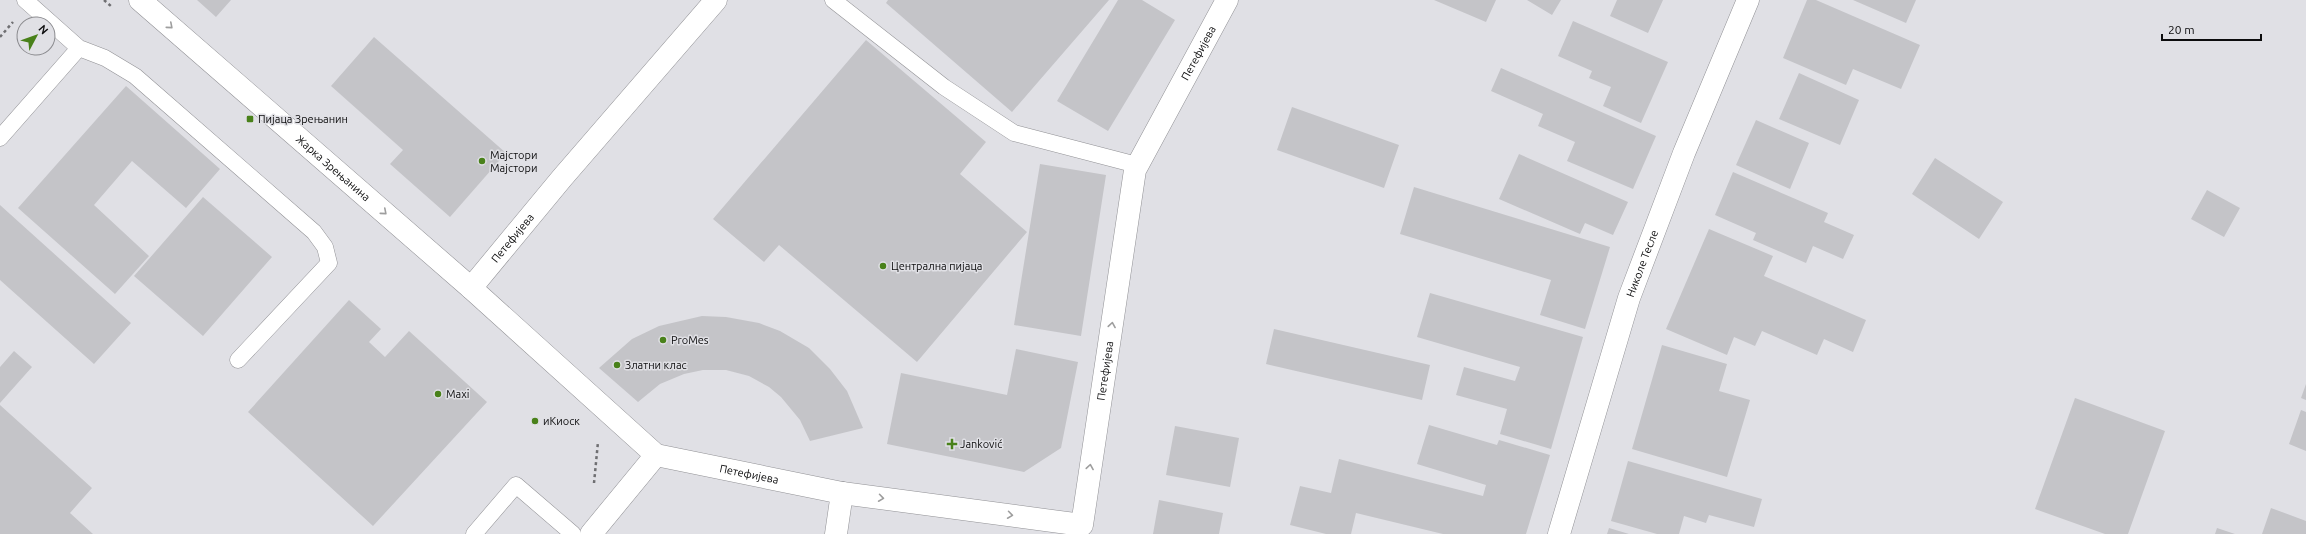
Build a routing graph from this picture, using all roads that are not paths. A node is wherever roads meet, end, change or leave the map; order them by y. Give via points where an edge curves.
1 (25, 0) edge
2 (140, 0) edge
3 (716, 0) edge
4 (832, 0) edge
5 (1227, 0) edge
6 (1748, 0) edge
7 (79, 48) junction
8 (0, 138) edge
9 (1137, 165) junction
10 (472, 288) junction
11 (238, 360) dead end
12 (656, 455) junction
13 (842, 493) junction
14 (474, 534) edge
15 (573, 534) edge
16 (591, 534) edge
17 (836, 534) edge
18 (1558, 534) edge

1 - 7 lane
2 -> 10 street, Жарка Зрењанина
3 - 10 street, Петефијева via 562,178
4 - 9 lane via 944,87 1014,133
5 - 9 street, Петефијева
6 - 18 street, Николе Тесле via 1684,153 1629,298
7 - 8 lane
7 - 11 lane via 105,58 135,76 314,232 325,247 329,263
13 -> 9 street, Петефијева via 1082,524
10 - 12 street
12 - 13 street, Петефијева
12 - 16 street
13 - 17 street
14 - 15 lane via 516,485

